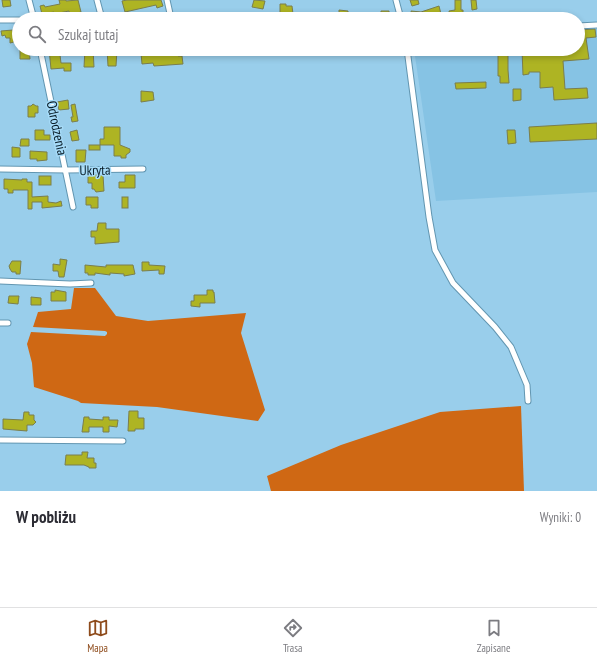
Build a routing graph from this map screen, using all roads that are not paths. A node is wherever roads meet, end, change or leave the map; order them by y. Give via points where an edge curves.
1 (29, 0) edge
2 (97, 0) edge
3 (167, 0) edge
4 (396, 0) edge
5 (32, 12) edge
6 (100, 12) edge
7 (170, 12) edge
8 (399, 12) edge
9 (0, 20) edge
10 (12, 20) edge
11 (597, 25) edge
12 (585, 26) edge
13 (42, 56) edge
14 (408, 56) edge
15 (143, 169) dead end
16 (0, 170) edge
17 (66, 170) junction
18 (73, 207) dead end
19 (0, 281) edge
20 (91, 283) dead end
21 (0, 323) edge
22 (8, 323) dead end
23 (528, 401) dead end
24 (0, 440) edge
25 (123, 441) dead end

1 - 5 street
2 - 6 street
3 - 7 street
4 - 8 street
9 - 10 street
11 - 12 street
13 - 17 street, Odrodzenia
14 - 23 street via 435,250 453,283 511,347 527,385
15 - 17 street, Ukryta
16 - 17 street, Ukryta
17 - 18 street, Odrodzenia
19 - 20 street
21 - 22 street
24 - 25 street

